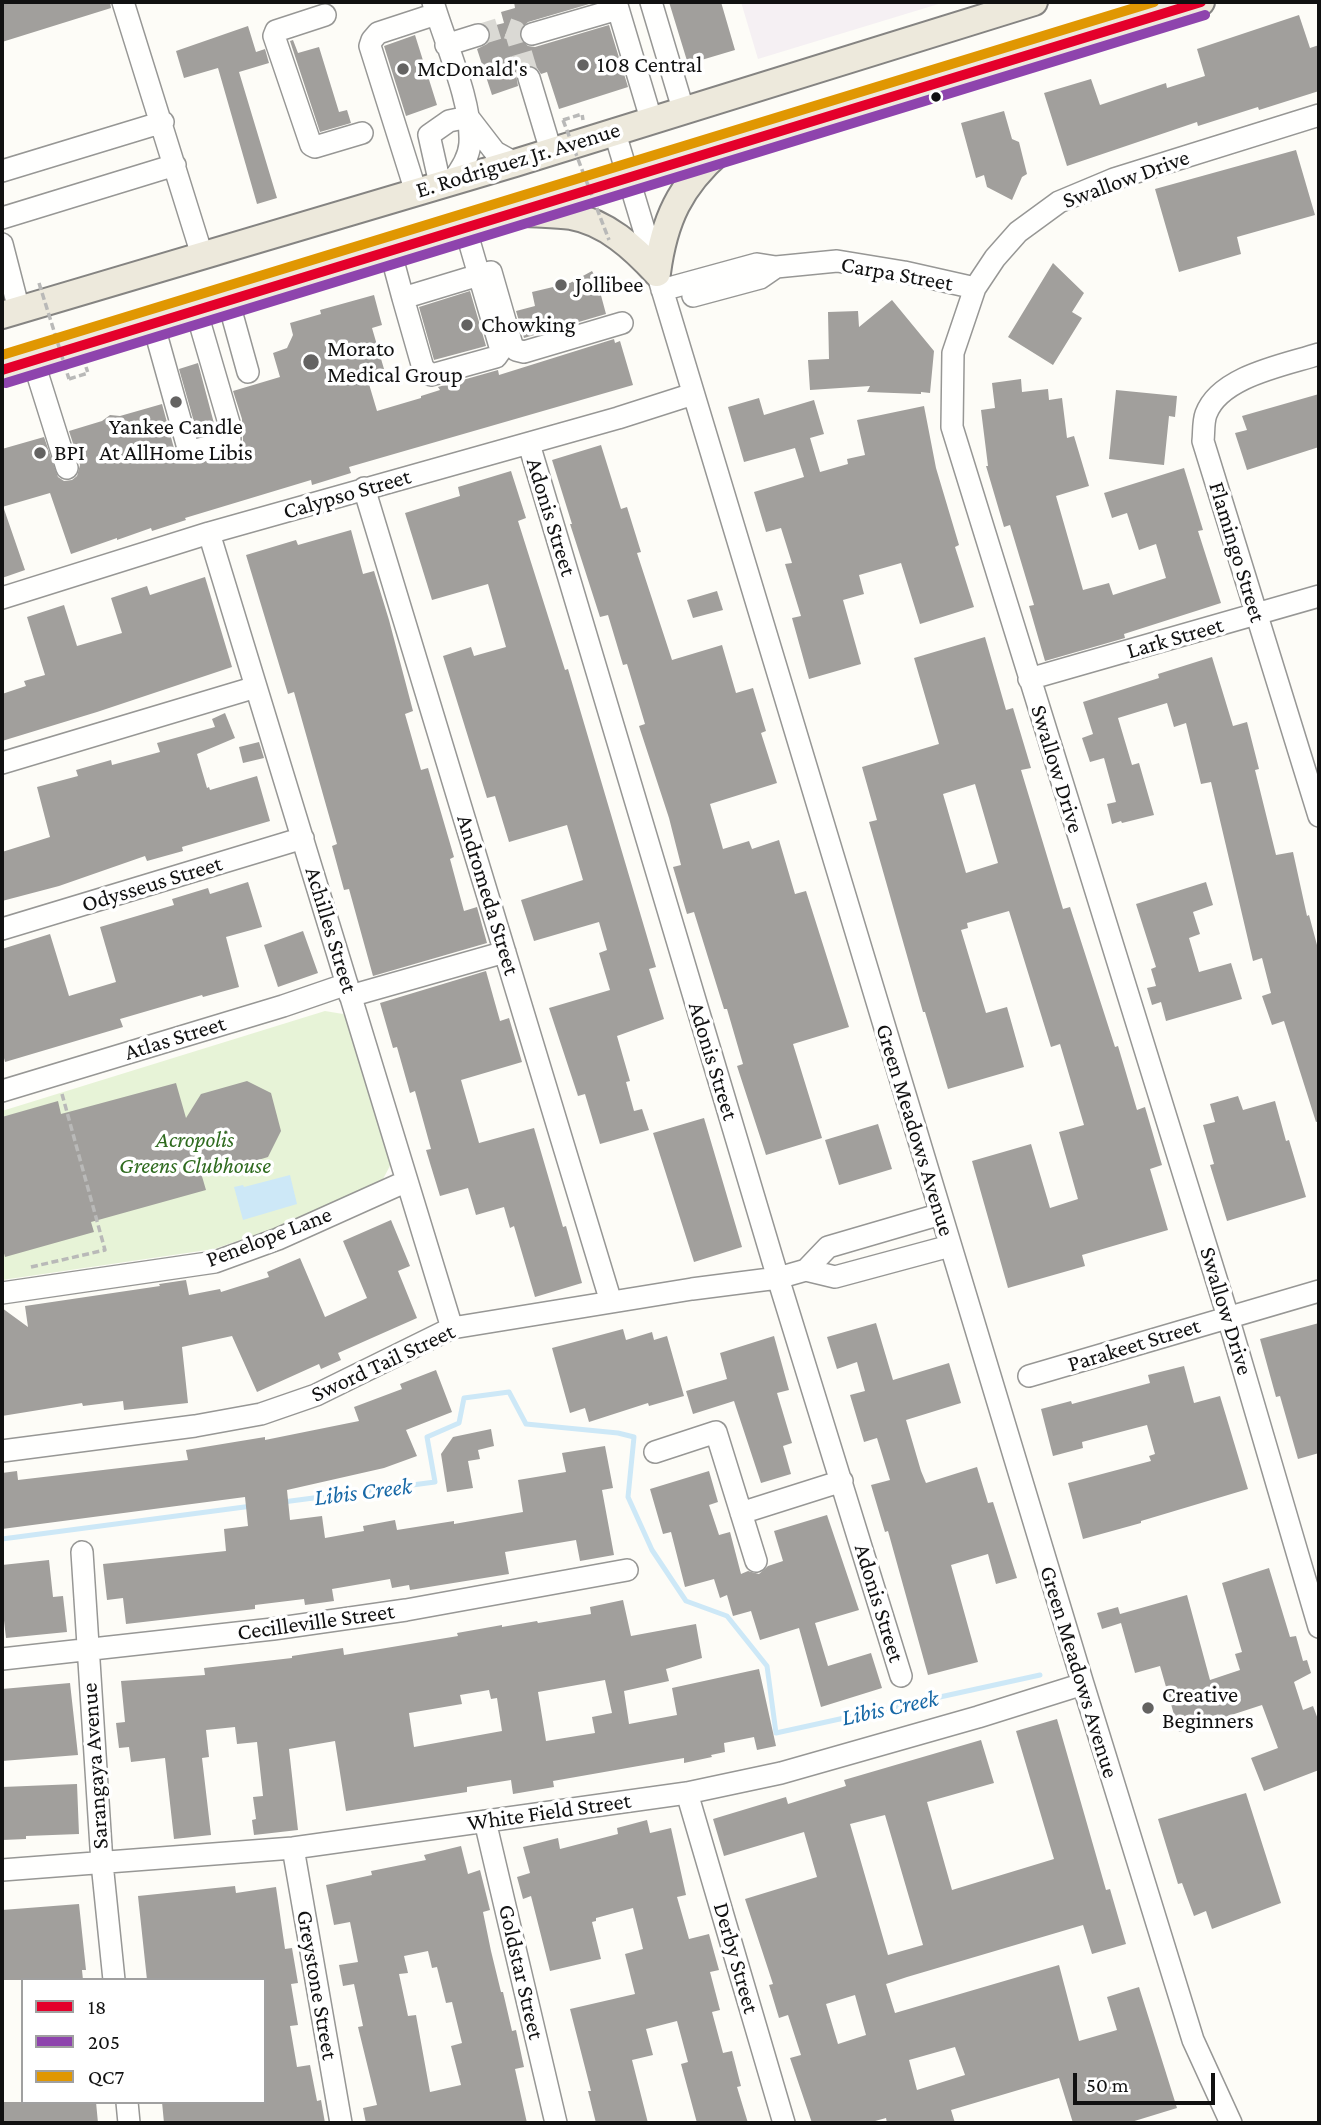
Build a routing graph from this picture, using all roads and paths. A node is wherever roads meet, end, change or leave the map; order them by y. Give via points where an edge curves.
1 (124, 2) edge
2 (651, 2) edge
3 (1034, 2) edge
4 (1201, 2) edge
5 (617, 5) edge
6 (1172, 6) edge
7 (435, 8) edge
8 (325, 15) dead end
9 (532, 34) dead end
10 (478, 35) tunnel mouth
11 (446, 45) junction
12 (529, 78) tunnel mouth
13 (683, 110) junction
14 (1319, 115) edge
15 (468, 117) junction
16 (651, 119) junction
17 (563, 120) dead end
18 (163, 122) junction
19 (614, 130) junction
20 (362, 133) dead end
21 (429, 135) junction
22 (401, 143) junction
23 (725, 147) junction
24 (551, 151) junction
25 (515, 163) junction
26 (176, 165) junction
27 (2, 171) edge
28 (628, 177) junction
29 (436, 186) junction
30 (512, 212) junction
31 (2, 218) edge
32 (465, 227) junction
33 (609, 240) dead end
34 (2, 244) edge
35 (390, 250) junction
36 (202, 255) junction
37 (485, 274) junction
38 (39, 283) dead end
39 (975, 288) junction
40 (662, 289) junction
41 (403, 298) junction
42 (228, 300) junction
43 (197, 310) junction
44 (11, 313) edge
45 (153, 323) junction
46 (622, 323) dead end
47 (1319, 354) edge
48 (33, 360) junction
49 (79, 369) dead end
50 (2, 370) edge
51 (248, 372) dead end
52 (693, 394) junction
53 (529, 443) junction
54 (67, 468) dead end
55 (364, 488) junction
56 (209, 533) junction
57 (1319, 596) edge
58 (2, 598) edge
59 (1256, 615) junction
60 (1029, 679) junction
61 (256, 687) junction
62 (2, 763) edge
63 (1319, 816) edge
64 (303, 838) junction
65 (2, 929) edge
66 (505, 952) junction
67 (349, 990) junction
68 (56, 1074) junction
69 (2, 1091) edge
70 (407, 1181) junction
71 (941, 1214) junction
72 (875, 1234) junction
73 (950, 1246) junction
74 (884, 1263) junction
75 (27, 1268) dead end
76 (806, 1270) junction
77 (778, 1278) junction
78 (1319, 1291) edge
79 (2, 1293) edge
80 (611, 1302) junction
81 (1228, 1317) junction
82 (452, 1328) junction
83 (1029, 1376) dead end
84 (2, 1451) edge
85 (655, 1452) dead end
86 (842, 1480) junction
87 (741, 1513) junction
88 (82, 1552) dead end
89 (756, 1561) dead end
90 (627, 1570) dead end
91 (1319, 1627) edge
92 (86, 1650) junction
93 (2, 1659) edge
94 (901, 1676) dead end
95 (1083, 1684) junction
96 (688, 1793) junction
97 (485, 1821) junction
98 (293, 1848) junction
99 (102, 1863) junction
100 (2, 1870) edge
101 (114, 1978) edge
102 (127, 2104) edge
103 (1223, 2121) edge
104 (129, 2123) edge
105 (341, 2123) edge
106 (556, 2123) edge
107 (784, 2123) edge

1 - 18 street
2 - 13 street
3 - 13 main road, E. Rodriguez Jr. Avenue
4 - 6 main road
5 - 9 street
5 - 16 street
6 - 23 main road
7 - 11 street
7 - 22 street via 378,33 370,46
8 - 20 street via 276,31 274,36 311,145
10 - 11 street
11 - 15 street
12 - 24 street
13 - 16 main road, E. Rodriguez Jr. Avenue
14 - 39 street, Swallow Drive via 1114,179 1059,202 1018,232
15 - 21 street via 449,121
15 - 25 street via 495,152
15 - 29 street via 466,161
16 - 19 main road, E. Rodriguez Jr. Avenue
17 - 33 path, bridge
18 - 26 street
18 - 27 street
19 - 24 main road, E. Rodriguez Jr. Avenue
19 - 28 street, Green Meadows Avenue
21 - 22 street
21 - 29 street
22 - 29 street
23 - 28 main road
23 - 40 main road via 702,167 674,207 661,244
24 - 25 main road, E. Rodriguez Jr. Avenue
25 - 29 main road, E. Rodriguez Jr. Avenue
26 - 31 street
26 - 36 street
28 - 30 main road
28 - 40 street, Green Meadows Avenue
29 - 36 main road, E. Rodriguez Jr. Avenue
30 - 32 main road
30 - 40 main road via 573,216 597,225 619,237
32 - 35 main road
32 - 37 street
34 - 44 street
35 - 41 street
35 - 42 main road
36 - 44 main road, E. Rodriguez Jr. Avenue
37 - 41 street
37 - 41 street via 501,350 496,357 431,375 424,368
37 - 46 street via 516,350 524,352
38 - 49 path, bridge via 68,379 88,373 86,366
39 - 40 street, Carpa Street via 837,261 776,267 757,264
39 - 60 street, Swallow Drive via 953,353 952,426
40 - 52 street, Green Meadows Avenue
42 - 43 main road
42 - 51 street
43 - 45 main road
43 - 45 street via 231,436 230,441 198,451 188,448
45 - 48 main road
47 - 59 street, Flamingo Street via 1249,375 1224,389 1206,414 1203,441
48 - 50 main road
48 - 54 street
52 - 53 street, Calypso Street
52 - 71 street, Green Meadows Avenue
53 - 55 street, Calypso Street
53 - 77 street, Adonis Street
55 - 56 street, Calypso Street
55 - 66 street, Andromeda Street
56 - 58 street, Calypso Street
56 - 61 street, Achilles Street
57 - 59 street, Lark Street
59 - 60 street, Lark Street
59 - 63 street, Flamingo Street
60 - 81 street, Swallow Drive
61 - 62 street
61 - 64 street, Achilles Street
64 - 65 street, Odysseus Street
64 - 67 street, Achilles Street
66 - 67 street, Atlas Street
66 - 80 street, Andromeda Street
67 - 68 street, Atlas Street
67 - 70 street, Achilles Street
68 - 69 street, Atlas Street
68 - 75 path via 105,1250
70 - 79 street, Penelope Lane via 215,1262
70 - 82 street, Achilles Street
71 - 72 street, Sword Tail Street
71 - 73 street, Green Meadows Avenue
72 - 74 street
72 - 76 street, Sword Tail Street via 828,1247
73 - 74 street, Sword Tail Street
73 - 95 street, Green Meadows Avenue
74 - 76 street, Sword Tail Street via 835,1277
76 - 77 street, Sword Tail Street
77 - 80 street, Sword Tail Street
77 - 86 street, Adonis Street
78 - 81 street, Parakeet Street
80 - 82 street, Sword Tail Street
81 - 83 street, Parakeet Street
81 - 91 street, Swallow Drive
82 - 84 street, Sword Tail Street via 316,1395 261,1414
85 - 87 street via 716,1432
86 - 87 street
86 - 94 street, Adonis Street
87 - 89 street
88 - 92 street, Sarangaya Avenue
90 - 92 street, Cecilleville Street via 406,1610
92 - 93 street, Cecilleville Street
92 - 99 street, Sarangaya Avenue
95 - 96 street, White Field Street via 781,1773
95 - 103 street, Green Meadows Avenue via 1193,2040
96 - 97 street, White Field Street
96 - 107 street, Derby Street
97 - 98 street, White Field Street
97 - 106 street, Goldstar Street
98 - 99 street, White Field Street
98 - 105 street, Greystone Street
99 - 100 street, White Field Street
99 - 101 street, Sarangaya Avenue
102 - 104 street

